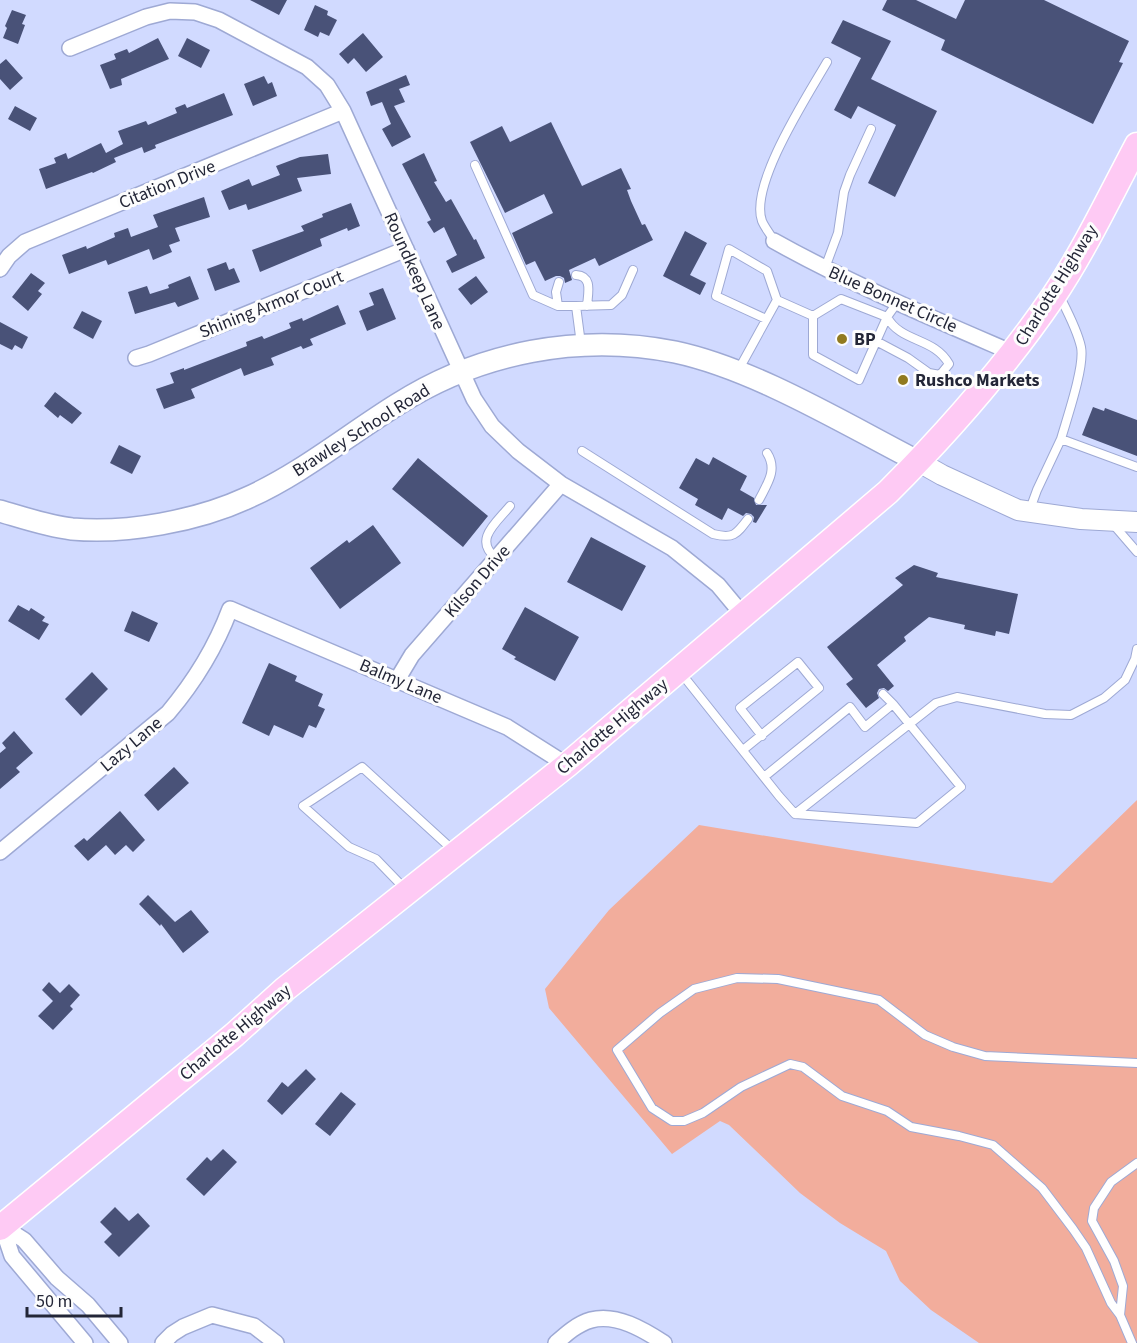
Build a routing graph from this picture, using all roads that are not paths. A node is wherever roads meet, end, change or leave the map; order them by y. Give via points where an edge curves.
1 (70, 48) dead end
2 (826, 62) dead end
3 (343, 111) junction
4 (871, 129) dead end
5 (1137, 145) edge
6 (475, 165) dead end
7 (774, 241) joint
8 (406, 249) junction
9 (0, 268) edge
10 (825, 268) junction
11 (633, 270) dead end
12 (576, 275) dead end
13 (559, 282) dead end
14 (1057, 291) junction
15 (777, 300) junction
16 (897, 303) junction
17 (558, 306) junction
18 (576, 306) junction
19 (587, 306) junction
20 (813, 316) junction
21 (887, 317) junction
22 (766, 319) junction
23 (876, 341) junction
24 (581, 346) junction
25 (1013, 353) junction
26 (136, 357) dead end
27 (461, 372) junction
28 (737, 373) junction
29 (1061, 439) junction
30 (582, 451) dead end
31 (767, 453) dead end
32 (919, 462) junction
33 (1137, 467) edge
34 (561, 484) junction
35 (759, 500) dead end
36 (510, 506) dead end
37 (0, 511) edge
38 (1029, 512) junction
39 (748, 519) dead end
40 (1108, 520) junction
41 (1137, 522) edge
42 (1137, 552) edge
43 (496, 558) junction
44 (230, 609) joint
45 (743, 615) junction
46 (1137, 649) edge
47 (679, 670) junction
48 (397, 680) junction
49 (883, 694) dead end
50 (859, 700) dead end
51 (893, 704) junction
52 (850, 707) junction
53 (909, 724) junction
54 (762, 736) junction
55 (743, 750) junction
56 (567, 765) junction
57 (764, 777) junction
58 (795, 814) junction
59 (0, 852) edge
60 (457, 854) junction
61 (408, 892) junction
62 (1137, 1064) edge
63 (1137, 1163) edge
64 (1, 1227) edge
65 (1120, 1315) junction
66 (1131, 1341) edge
67 (85, 1343) edge
68 (120, 1343) edge
69 (163, 1343) edge
70 (276, 1343) edge
71 (556, 1343) edge
72 (664, 1343) edge

1 - 3 street, Roundkeep Lane via 146,17 170,11 195,12 219,20 307,67 327,85
2 - 7 lane via 779,148 761,191 762,220
3 - 8 street, Roundkeep Lane
3 - 9 street, Citation Drive via 25,242
4 - 10 lane via 844,192 838,233
5 - 14 main road, Charlotte Highway
6 - 17 lane via 533,295
7 - 10 street, Blue Bonnet Circle
8 - 26 street, Shining Armor Court
8 - 27 street, Roundkeep Lane
10 - 16 street, Blue Bonnet Circle
11 - 19 lane via 622,295 611,305
12 - 19 lane via 586,278
13 - 17 lane
14 - 25 main road, Charlotte Highway
14 - 29 lane via 1082,354
15 - 20 lane
15 - 22 lane
15 - 22 lane via 767,271 729,249 716,296
16 - 21 lane
16 - 25 street, Blue Bonnet Circle
17 - 18 lane
18 - 19 lane
18 - 24 lane
20 - 21 lane via 842,299
20 - 23 lane via 813,355 859,380
21 - 23 lane
21 - 23 lane via 893,328 931,346 949,364 940,375 929,373
22 - 28 lane
24 - 27 main road, Brawley School Road via 522,352
24 - 28 main road, Brawley School Road via 675,352
25 - 32 main road, Charlotte Highway
27 - 34 street, Roundkeep Lane via 492,426
27 - 37 main road, Brawley School Road via 400,402 276,483 238,502 181,521 74,529
28 - 32 main road, Brawley School Road
29 - 33 lane
29 - 38 lane
30 - 39 lane via 713,534 731,536
31 - 35 lane via 772,460 771,476
32 - 38 street via 974,491
32 - 45 main road, Charlotte Highway
34 - 43 street, Kilson Drive
34 - 45 street, Roundkeep Lane via 672,548 718,585
36 - 43 lane via 487,536 485,545
38 - 40 street
40 - 41 street
40 - 42 lane
43 - 48 street, Kilson Drive via 412,656
44 - 48 street, Balmy Lane
44 - 59 street, Lazy Lane via 206,662 168,713
45 - 47 main road, Charlotte Highway
46 - 53 lane via 1125,680 1104,698 1071,715 957,697 936,703
47 - 55 lane
47 - 56 main road, Charlotte Highway
48 - 56 street, Balmy Lane via 507,727
49 - 51 lane
50 - 52 lane
51 - 52 lane via 865,727
51 - 53 lane
52 - 57 lane
53 - 58 lane
53 - 58 lane via 961,787 917,822
54 - 54 lane via 740,708 798,662 819,688
54 - 55 lane
55 - 57 lane
56 - 60 main road, Charlotte Highway
57 - 58 lane
60 - 61 main road, Charlotte Highway
60 - 61 lane via 363,767 303,807 349,847 376,859
61 - 64 main road, Charlotte Highway via 285,989
62 - 65 lane via 985,1056 925,1035 879,1000 778,979 737,978 694,989 617,1050 652,1108 672,1121 703,1113 741,1087 790,1064 803,1067 842,1096 886,1111 911,1127 993,1144 1042,1188 1066,1220 1086,1248
63 - 65 lane via 1111,1182 1094,1208 1092,1221 1123,1286
64 - 67 street via 12,1256
64 - 68 street via 24,1240
65 - 66 lane
69 - 70 street via 183,1327 212,1315 254,1326
71 - 72 street via 592,1320 615,1319

